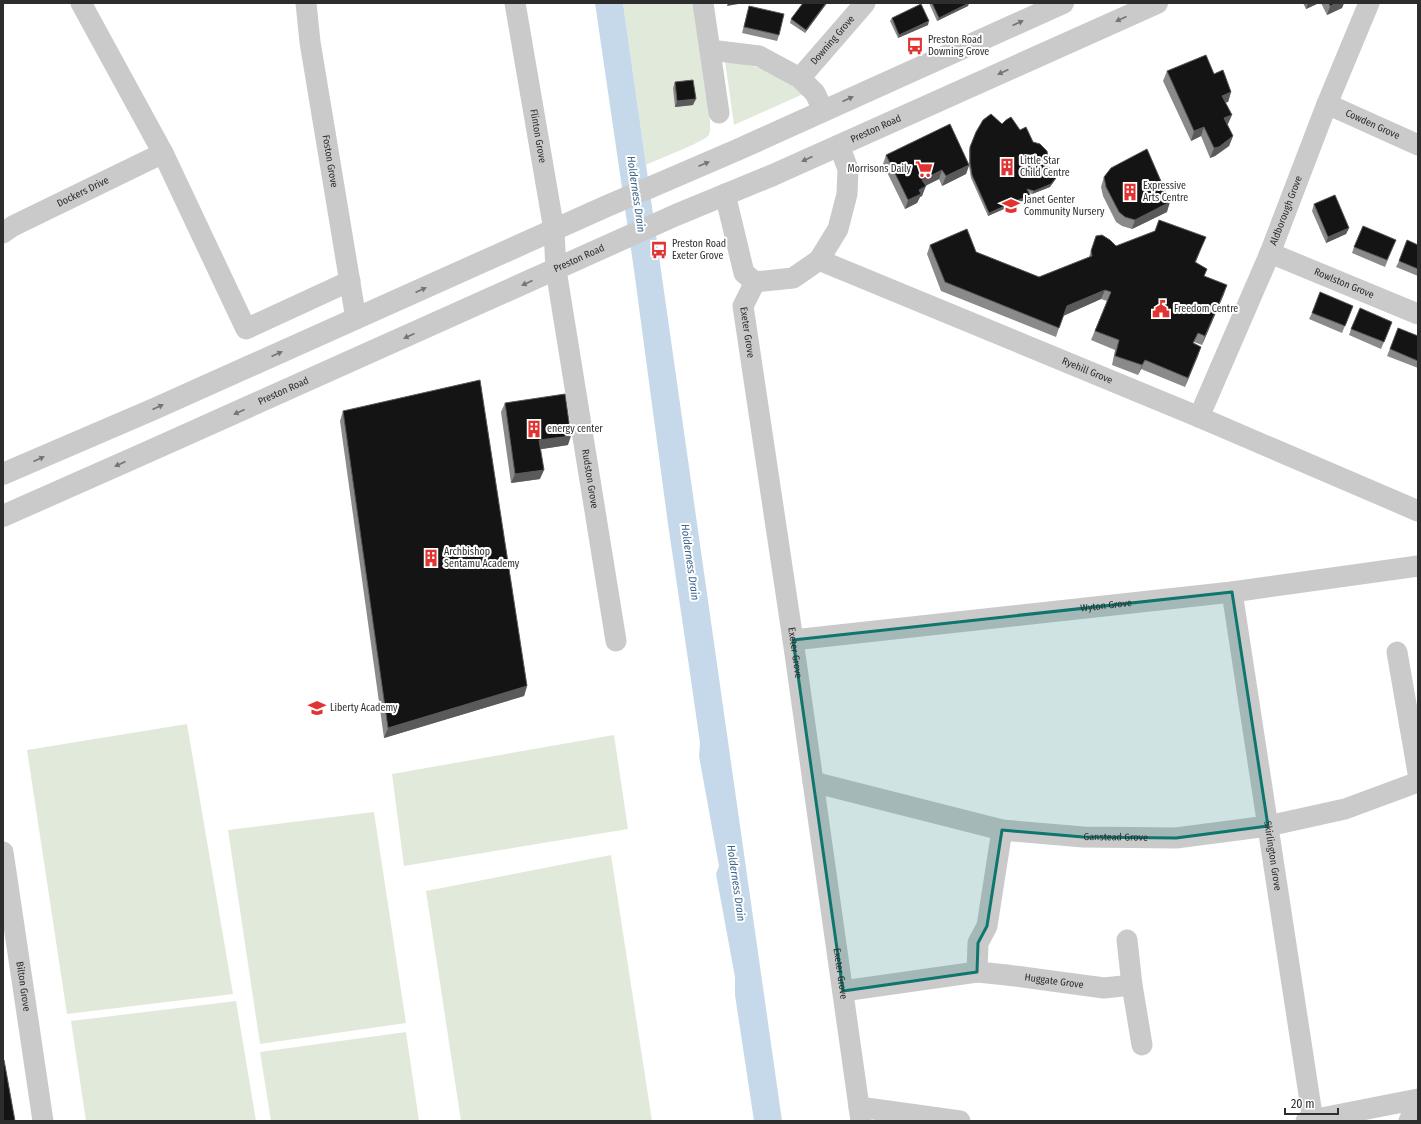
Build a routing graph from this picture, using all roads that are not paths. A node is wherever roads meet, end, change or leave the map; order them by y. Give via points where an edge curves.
1 (81, 3) edge
2 (306, 3) edge
3 (515, 3) edge
4 (703, 3) edge
5 (866, 3) edge
6 (1063, 3) edge
7 (1157, 3) edge
8 (1369, 3) edge
9 (710, 50) junction
10 (800, 78) junction
11 (1327, 104) junction
12 (823, 110) junction
13 (719, 113) dead end
14 (839, 145) junction
15 (1418, 145) edge
16 (163, 153) junction
17 (725, 194) junction
18 (554, 230) junction
19 (3, 233) edge
20 (1270, 253) junction
21 (819, 260) junction
22 (556, 270) junction
23 (350, 281) junction
24 (755, 282) junction
25 (1418, 314) edge
26 (356, 319) junction
27 (1198, 417) junction
28 (3, 474) edge
29 (1418, 511) edge
30 (3, 516) edge
31 (1418, 566) edge
32 (1232, 592) junction
33 (793, 640) junction
34 (616, 641) dead end
35 (1397, 652) dead end
36 (1410, 680) edge
37 (1418, 772) edge
38 (813, 782) junction
39 (1418, 782) edge
40 (1268, 826) junction
41 (1002, 830) junction
42 (3, 852) edge
43 (1127, 940) dead end
44 (977, 972) junction
45 (1132, 985) junction
46 (843, 991) junction
47 (1142, 1045) dead end
48 (1412, 1107) edge
49 (860, 1114) edge
50 (43, 1121) edge
51 (960, 1121) edge
52 (1311, 1121) edge

1 - 16 street
2 - 23 street, Foston Grove via 310,42
3 - 18 street, Flinton Grove
4 - 9 street
5 - 10 street, Downing Grove
12 -> 6 street
7 -> 14 street, Preston Road
8 - 11 street, Aldborough Grove
9 - 10 street via 759,56
9 - 13 street
10 - 12 street via 815,93
11 - 15 street, Cowden Grove
11 - 20 street, Aldborough Grove
18 -> 12 street
14 -> 17 street, Preston Road
14 - 21 street via 848,169 847,194 838,229
16 - 19 street, Dockers Drive
16 - 23 street via 246,329
17 - 22 street, Preston Road
17 - 24 street via 744,273
18 - 22 street, Flinton Grove
26 -> 18 street
20 - 25 street, Rowlston Grove
20 - 27 street, Aldborough Grove
21 - 24 street via 793,278
21 - 27 street, Ryehill Grove
22 -> 30 street, Preston Road
22 - 34 street, Rudston Grove
23 - 26 street, Foston Grove
24 - 33 street, Exeter Grove via 743,306
28 -> 26 street
27 - 29 street, Ryehill Grove
31 - 32 street, Wyton Grove
32 - 33 street, Wyton Grove
32 - 40 street, Skirlington Grove
33 - 38 street, Exeter Grove
35 - 36 street
36 - 37 street
38 - 41 street, Ganstead Grove
38 - 46 street, Exeter Grove
39 - 40 street, Ganstead Grove via 1345,809
40 - 41 street, Ganstead Grove via 1176,838 1083,837
40 - 52 street, Skirlington Grove
41 - 44 street via 987,926 978,942
42 - 50 street, Bilton Grove
43 - 45 street
44 - 45 street, Huggate Grove via 1104,988
44 - 46 street, Huggate Grove
45 - 47 street
46 - 49 street, Exeter Grove
48 - 52 street
49 - 51 street

